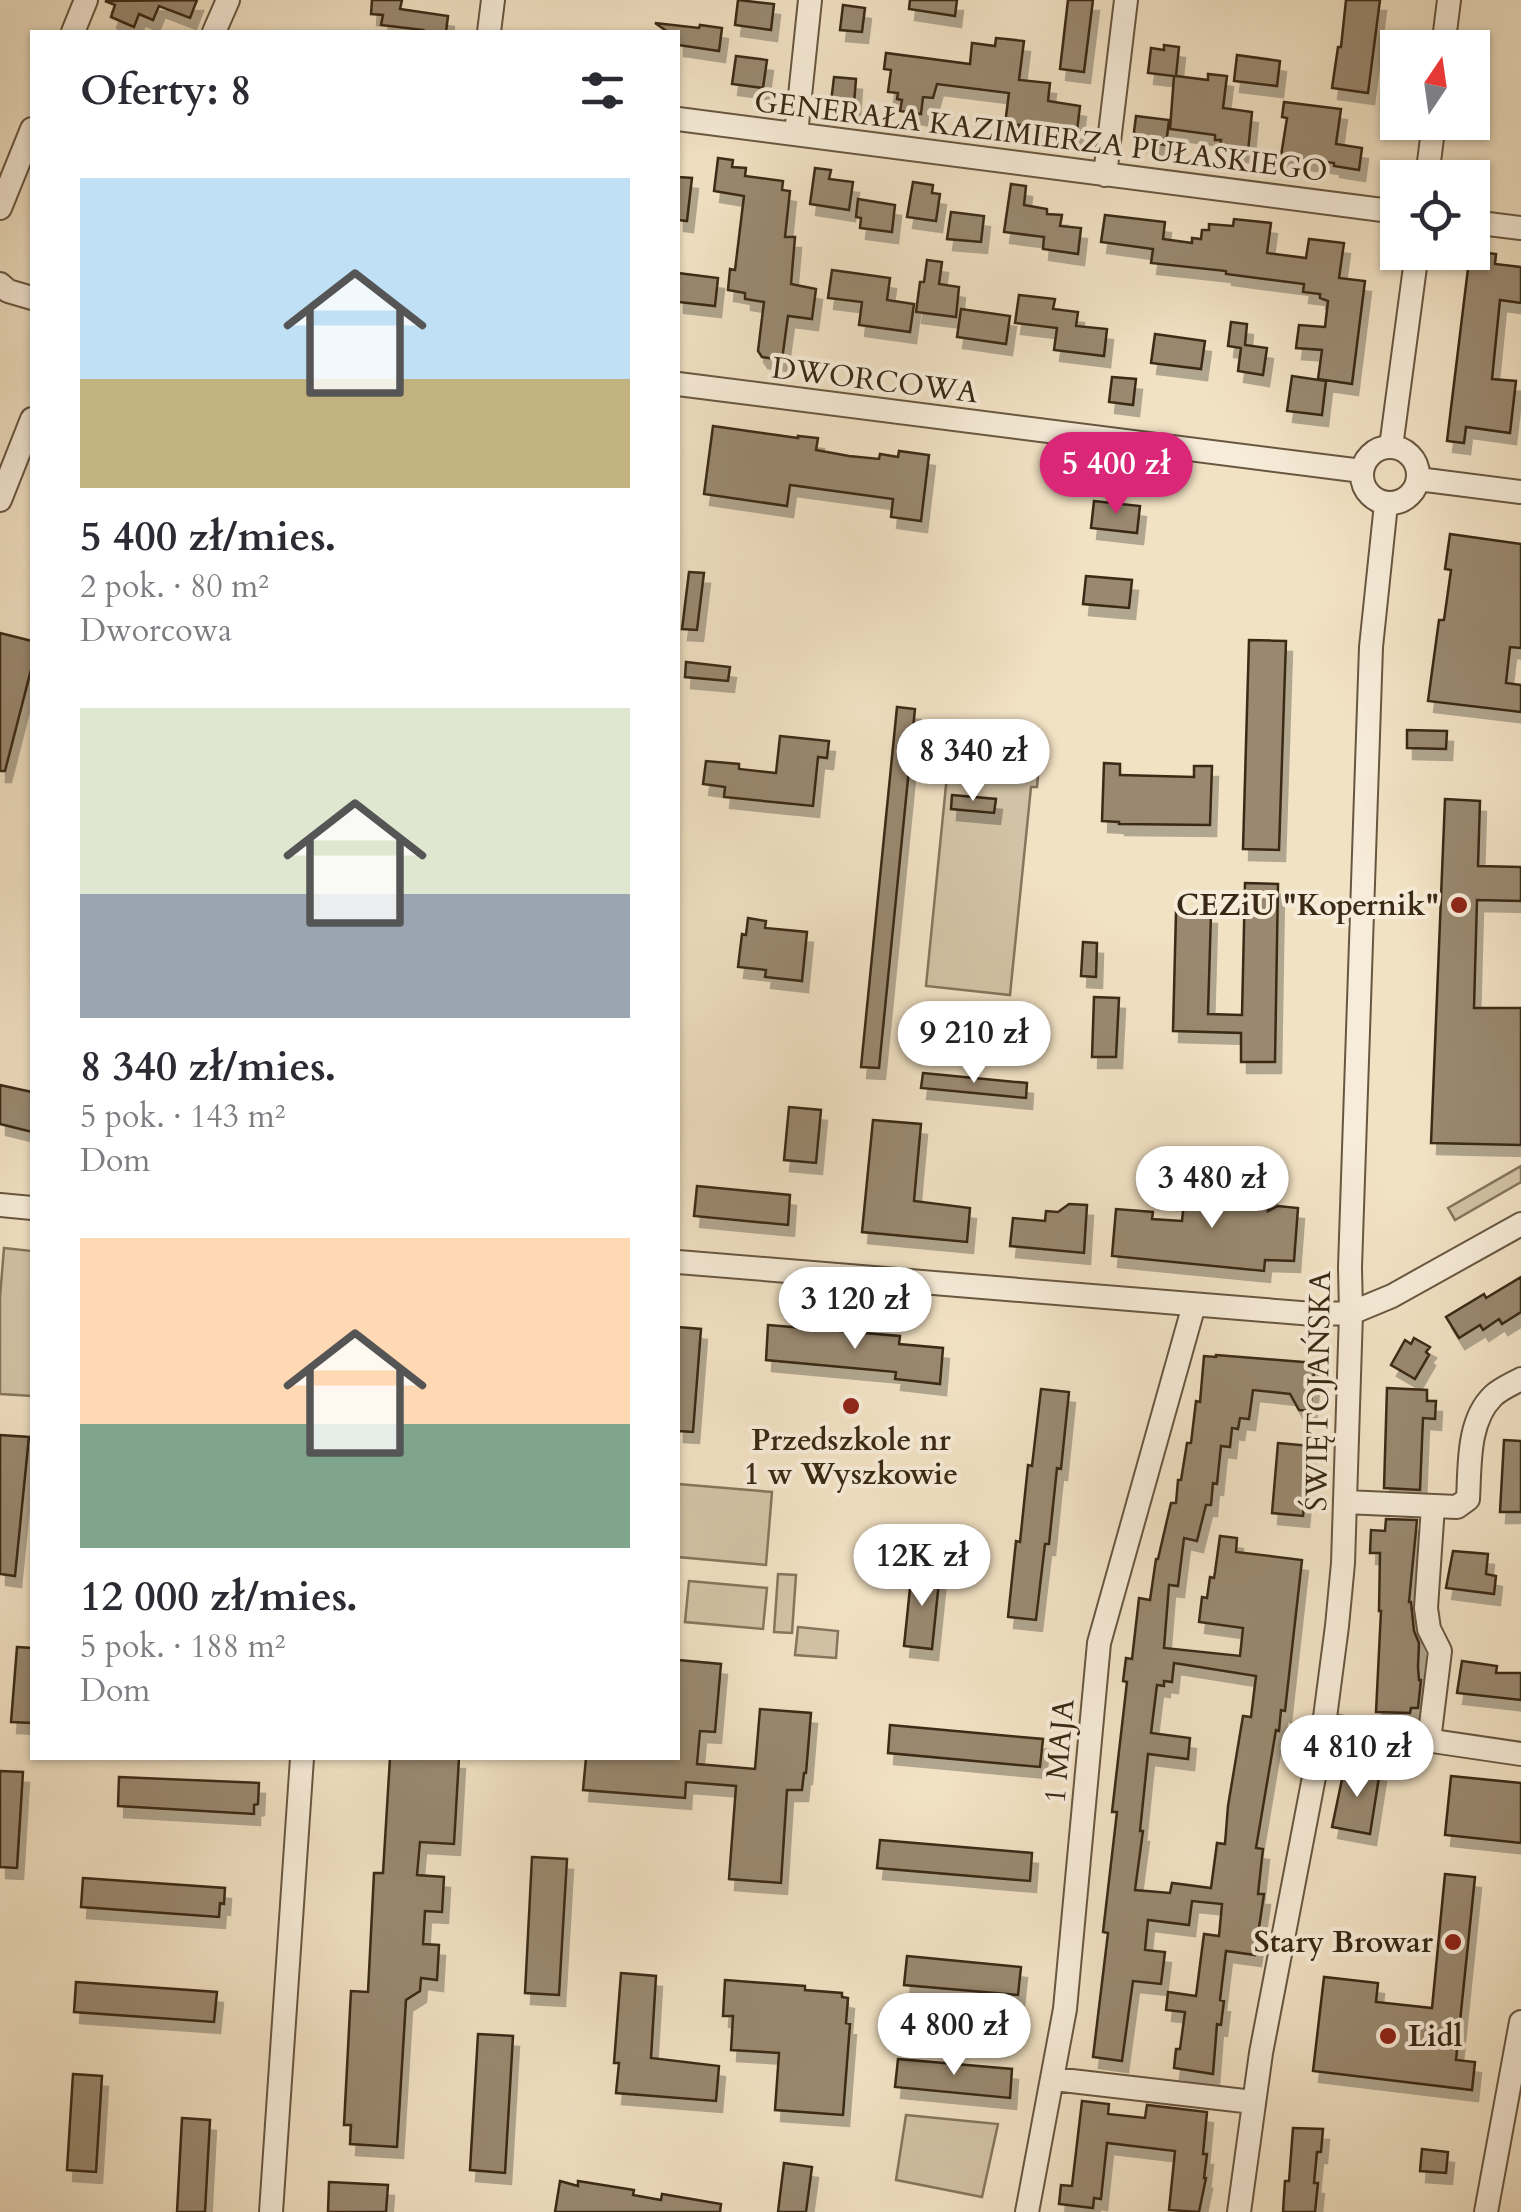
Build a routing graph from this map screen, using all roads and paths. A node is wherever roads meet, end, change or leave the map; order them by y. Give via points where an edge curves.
1 (86, 0) edge
2 (228, 0) edge
3 (493, 0) edge
4 (810, 0) edge
5 (1126, 0) edge
6 (1449, 0) edge
7 (74, 30) edge
8 (215, 30) edge
9 (489, 30) edge
10 (1445, 30) edge
11 (680, 119) edge
12 (30, 134) edge
13 (796, 134) junction
14 (1105, 175) junction
15 (0, 208) edge
16 (1380, 210) edge
17 (1490, 224) edge
18 (1521, 228) edge
19 (1416, 270) edge
20 (0, 284) edge
21 (30, 297) edge
22 (680, 384) edge
23 (30, 424) edge
24 (1391, 447) junction
25 (1362, 471) junction
26 (1418, 479) junction
27 (1521, 492) edge
28 (0, 500) edge
29 (1386, 504) junction
30 (0, 1205) edge
31 (30, 1208) edge
32 (1521, 1224) edge
33 (680, 1262) edge
34 (1194, 1305) junction
35 (1352, 1313) junction
36 (1521, 1378) edge
37 (1345, 1502) junction
38 (1433, 1506) junction
39 (1324, 1725) junction
40 (1429, 1741) junction
41 (1521, 1754) edge
42 (302, 1760) edge
43 (1521, 2022) edge
44 (1054, 2079) junction
45 (1253, 2102) junction
46 (271, 2212) edge
47 (1027, 2212) edge
48 (1238, 2212) edge
49 (1486, 2212) edge

1 - 7 street
2 - 8 street
3 - 9 street
4 - 13 street
5 - 14 street
6 - 10 street
11 - 13 street, GENERAŁA KAZIMIERZA PUŁASKIEGO
12 - 15 street
13 - 14 street, GENERAŁA KAZIMIERZA PUŁASKIEGO
14 - 16 street, GENERAŁA KAZIMIERZA PUŁASKIEGO
17 - 18 street
19 - 24 street
20 - 21 street
22 - 25 street, DWORCOWA
23 - 28 street
24 - 25 street via 1369,456
24 - 26 street via 1414,461
25 - 29 street via 1370,496
26 - 27 street
26 - 29 street via 1404,500
29 - 35 street, ŚWIĘTOJAŃSKA via 1370,648
30 - 31 street
32 - 35 street
33 - 34 street
34 - 35 street
34 - 44 street, 1 MAJA via 1099,1644
35 - 37 street, ŚWIĘTOJAŃSKA
36 - 38 street via 1492,1396 1480,1418 1468,1500 1458,1508
37 - 38 street
37 - 39 street, ŚWIĘTOJAŃSKA
38 - 40 street via 1426,1608 1440,1651
39 - 40 street
39 - 45 street, ŚWIĘTOJAŃSKA
40 - 41 street
42 - 46 street
43 - 49 street
44 - 45 street
44 - 47 street, 1 MAJA
45 - 48 street, ŚWIĘTOJAŃSKA

